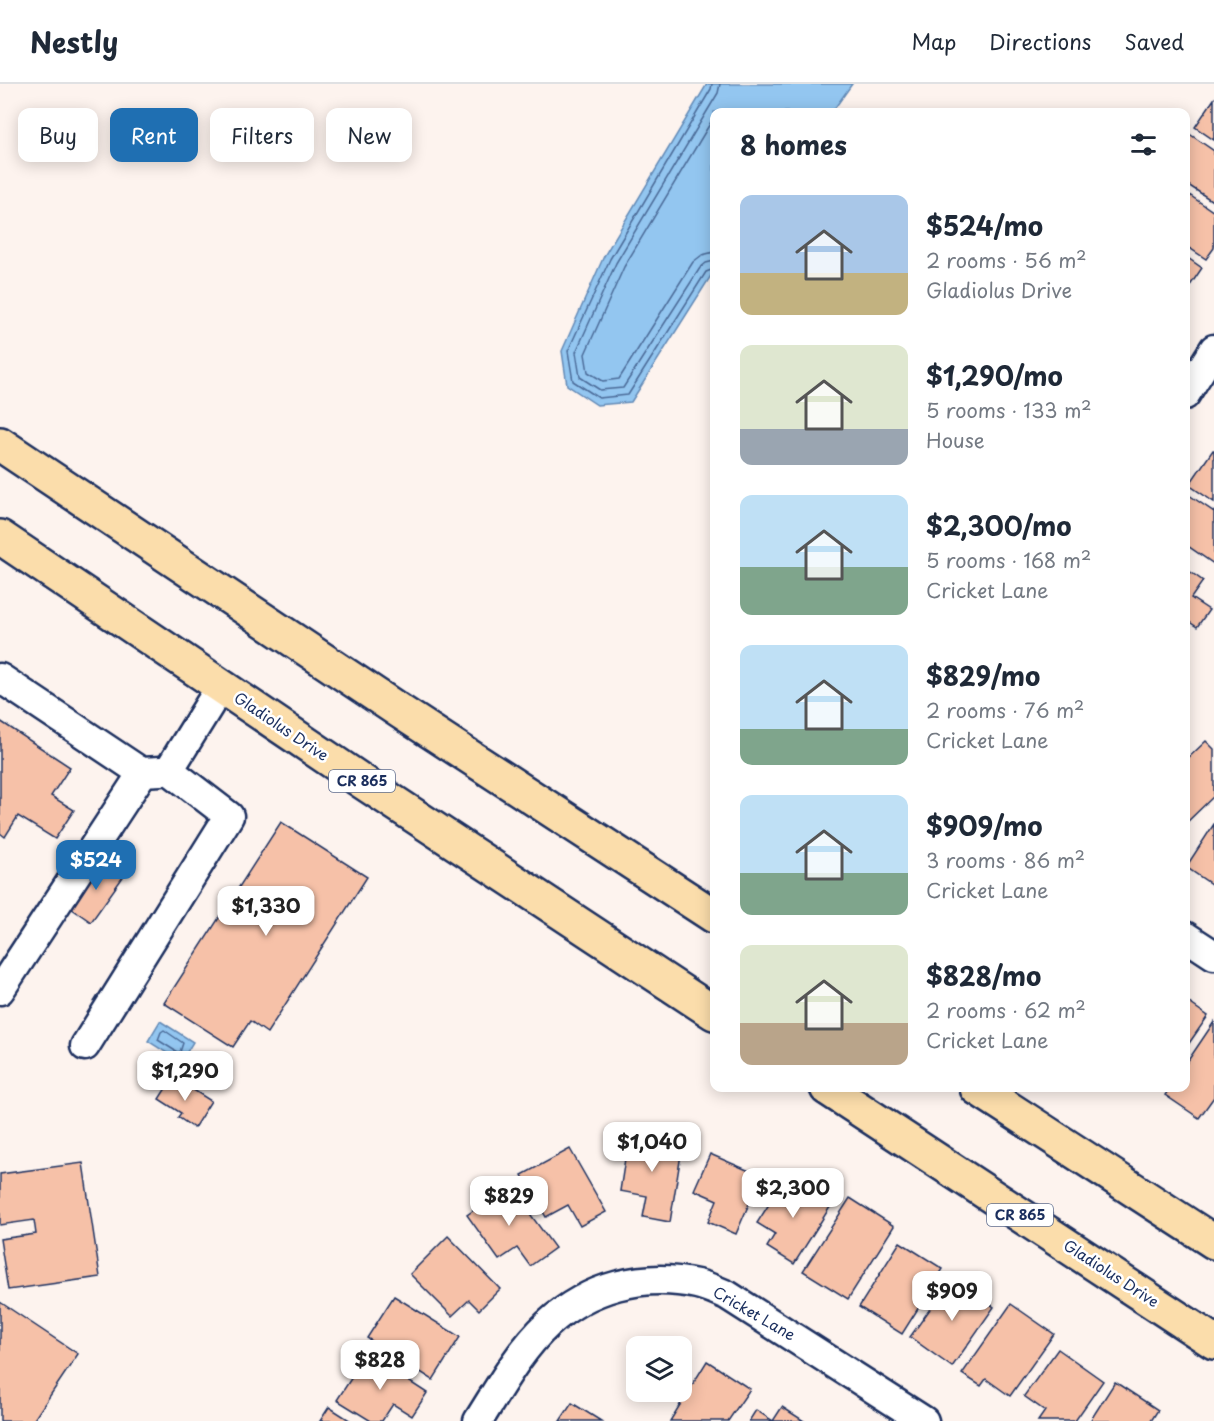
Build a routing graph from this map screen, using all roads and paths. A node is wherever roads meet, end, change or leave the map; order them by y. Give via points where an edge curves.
1 (1214, 350) edge
2 (1190, 387) edge
3 (0, 444) edge
4 (0, 537) edge
5 (0, 678) edge
6 (221, 686) junction
7 (156, 771) junction
8 (710, 913) edge
9 (1190, 939) edge
10 (1214, 955) edge
11 (0, 990) edge
12 (710, 1010) edge
13 (85, 1047) dead end
14 (833, 1092) edge
15 (983, 1092) edge
16 (1214, 1242) edge
17 (1214, 1342) edge
18 (478, 1421) edge
19 (924, 1421) edge

1 - 2 street
3 - 8 main road
4 - 6 main road, Gladiolus Drive / CR 865
5 - 7 street
6 - 7 street
6 - 12 main road, Gladiolus Drive / CR 865
7 - 11 street
7 - 13 street via 229,816
9 - 10 street
14 - 17 main road, Gladiolus Drive / CR 865
15 - 16 main road
18 - 19 street, Cricket Lane via 527,1347 548,1324 576,1303 622,1284 667,1280 698,1284 727,1295

